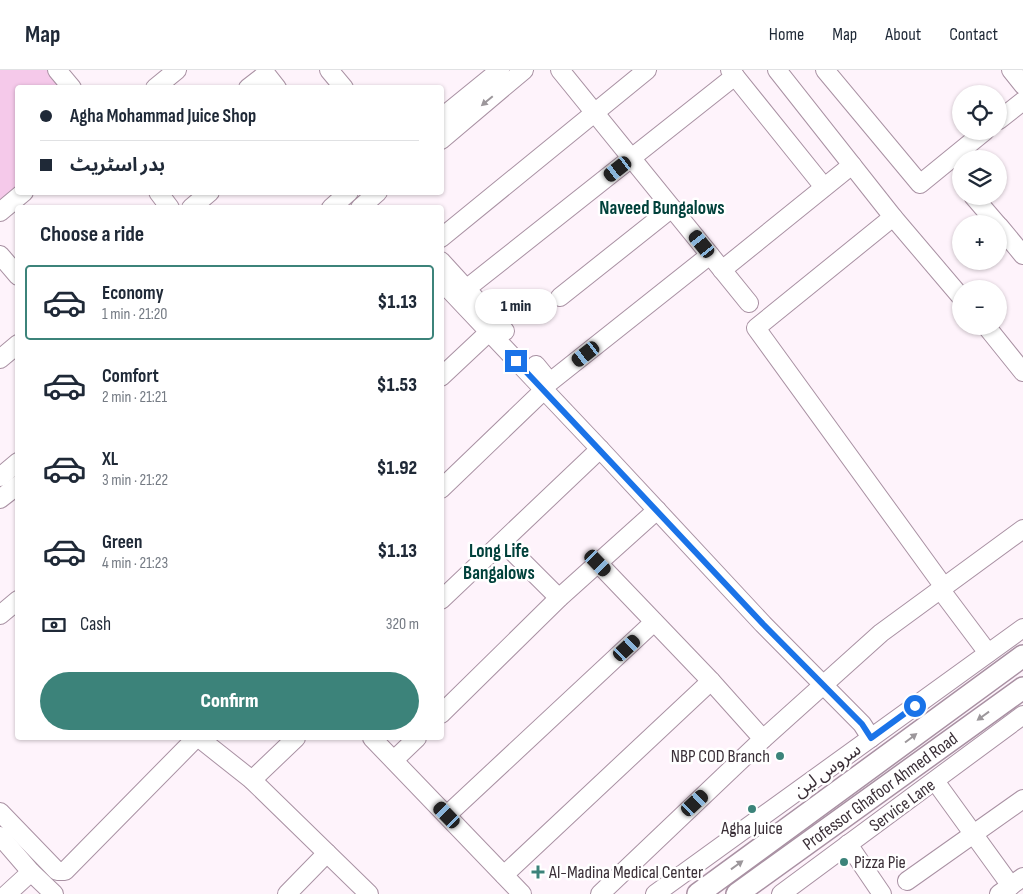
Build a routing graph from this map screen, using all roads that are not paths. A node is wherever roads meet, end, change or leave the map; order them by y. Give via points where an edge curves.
1 (56, 70) edge
2 (177, 70) edge
3 (329, 70) edge
4 (500, 70) edge
5 (524, 70) edge
6 (560, 70) edge
7 (647, 70) edge
8 (776, 70) edge
9 (825, 70) edge
10 (1011, 70) edge
11 (733, 73) edge
12 (69, 85) edge
13 (160, 85) edge
14 (252, 85) edge
15 (275, 85) edge
16 (342, 85) edge
17 (1023, 85) edge
18 (1023, 100) edge
19 (595, 112) junction
20 (1007, 113) edge
21 (444, 116) edge
22 (444, 137) edge
23 (974, 140) edge
24 (632, 158) junction
25 (852, 165) junction
26 (824, 187) junction
27 (20, 195) edge
28 (206, 195) edge
29 (345, 195) edge
30 (195, 205) edge
31 (334, 205) edge
32 (981, 205) edge
33 (672, 208) junction
34 (0, 212) edge
35 (989, 215) edge
36 (893, 217) junction
37 (444, 236) edge
38 (1007, 236) edge
39 (0, 255) edge
40 (710, 255) junction
41 (1023, 255) edge
42 (444, 264) edge
43 (722, 270) junction
44 (15, 272) edge
45 (444, 285) edge
46 (952, 286) edge
47 (466, 289) junction
48 (560, 297) dead end
49 (749, 303) dead end
50 (489, 332) junction
51 (993, 335) edge
52 (15, 346) edge
53 (759, 349) dead end
54 (0, 359) edge
55 (1023, 372) edge
56 (444, 374) edge
57 (544, 390) junction
58 (600, 448) junction
59 (15, 464) edge
60 (0, 476) edge
61 (444, 486) edge
62 (15, 487) edge
63 (0, 499) edge
64 (656, 510) junction
65 (1023, 529) edge
66 (503, 542) junction
67 (598, 563) junction
68 (940, 590) junction
69 (444, 597) edge
70 (559, 598) junction
71 (15, 602) edge
72 (0, 615) edge
73 (654, 622) junction
74 (1023, 628) edge
75 (988, 653) junction
76 (1023, 656) edge
77 (711, 681) junction
78 (823, 684) junction
79 (1023, 688) edge
80 (444, 711) edge
81 (1023, 716) edge
82 (763, 738) junction
83 (871, 738) junction
84 (196, 740) edge
85 (201, 740) edge
86 (294, 740) edge
87 (374, 740) edge
88 (415, 740) edge
89 (394, 760) junction
90 (880, 762) junction
91 (252, 780) junction
92 (935, 781) junction
93 (892, 782) junction
94 (1023, 799) edge
95 (0, 812) edge
96 (447, 815) junction
97 (974, 834) junction
98 (0, 836) edge
99 (848, 844) junction
100 (327, 853) junction
101 (31, 872) junction
102 (504, 876) junction
103 (907, 881) dead end
104 (1011, 886) edge
105 (7, 894) edge
106 (54, 894) edge
107 (287, 894) edge
108 (369, 894) edge
109 (522, 894) edge
110 (600, 894) edge
111 (655, 894) edge
112 (698, 894) edge
113 (737, 894) edge
114 (781, 894) edge
115 (882, 894) edge

1 - 12 street
2 - 13 street
3 - 16 street
4 - 21 street
5 -> 22 street
6 - 19 street
7 - 19 street
8 - 25 street
9 - 23 street via 920,184
10 - 17 street
11 - 24 street
11 - 26 street
14 - 15 street via 266,74
18 - 20 street
19 - 24 street
19 - 37 street
24 - 33 street
24 - 47 street
25 - 26 street
25 - 36 street
26 - 43 street
27 - 34 street
28 - 30 street
29 - 31 street
32 - 35 street
33 - 40 street
33 - 48 street
36 - 46 street
36 - 68 street via 756,328
38 - 41 street
39 - 44 street
40 - 43 street
40 - 47 street via 550,382
42 - 47 street
43 - 49 street
45 - 50 street
50 - 56 street
50 - 57 street
51 - 55 street
52 - 54 street
53 - 68 street
57 - 58 street
57 - 61 street
58 - 64 street
58 - 66 street
59 - 60 street
62 - 63 street
64 - 67 street
64 - 78 street
65 - 68 street
66 - 69 street
66 - 70 street
67 - 70 street
67 - 73 street
68 - 75 street
68 - 78 street via 881,633
70 - 80 street
71 - 72 street
73 - 77 street
73 - 96 street
74 - 75 street, سروس لین
75 - 83 street, سروس لین
90 -> 76 main road
77 - 82 street
77 - 102 street
78 - 82 street
78 - 83 street via 862,724
79 -> 93 main road, Professor Ghafoor Ahmed Road
81 - 92 street, Service Lane
82 - 110 street
83 - 111 street, سروس لین
84 - 95 street via 65,871 57,870
85 - 91 street
86 - 91 street
87 - 89 street
88 - 89 street
89 - 96 street
90 - 93 main road
112 -> 90 main road
91 - 100 street
92 - 97 street
92 - 99 street, Service Lane
93 - 113 main road, Professor Ghafoor Ahmed Road
94 - 97 street
96 - 102 street
97 - 103 street
97 - 104 street
98 - 101 street
99 - 114 street, Service Lane
99 - 115 street
100 - 107 street
100 - 108 street
101 - 105 street
101 - 106 street
102 - 109 street

